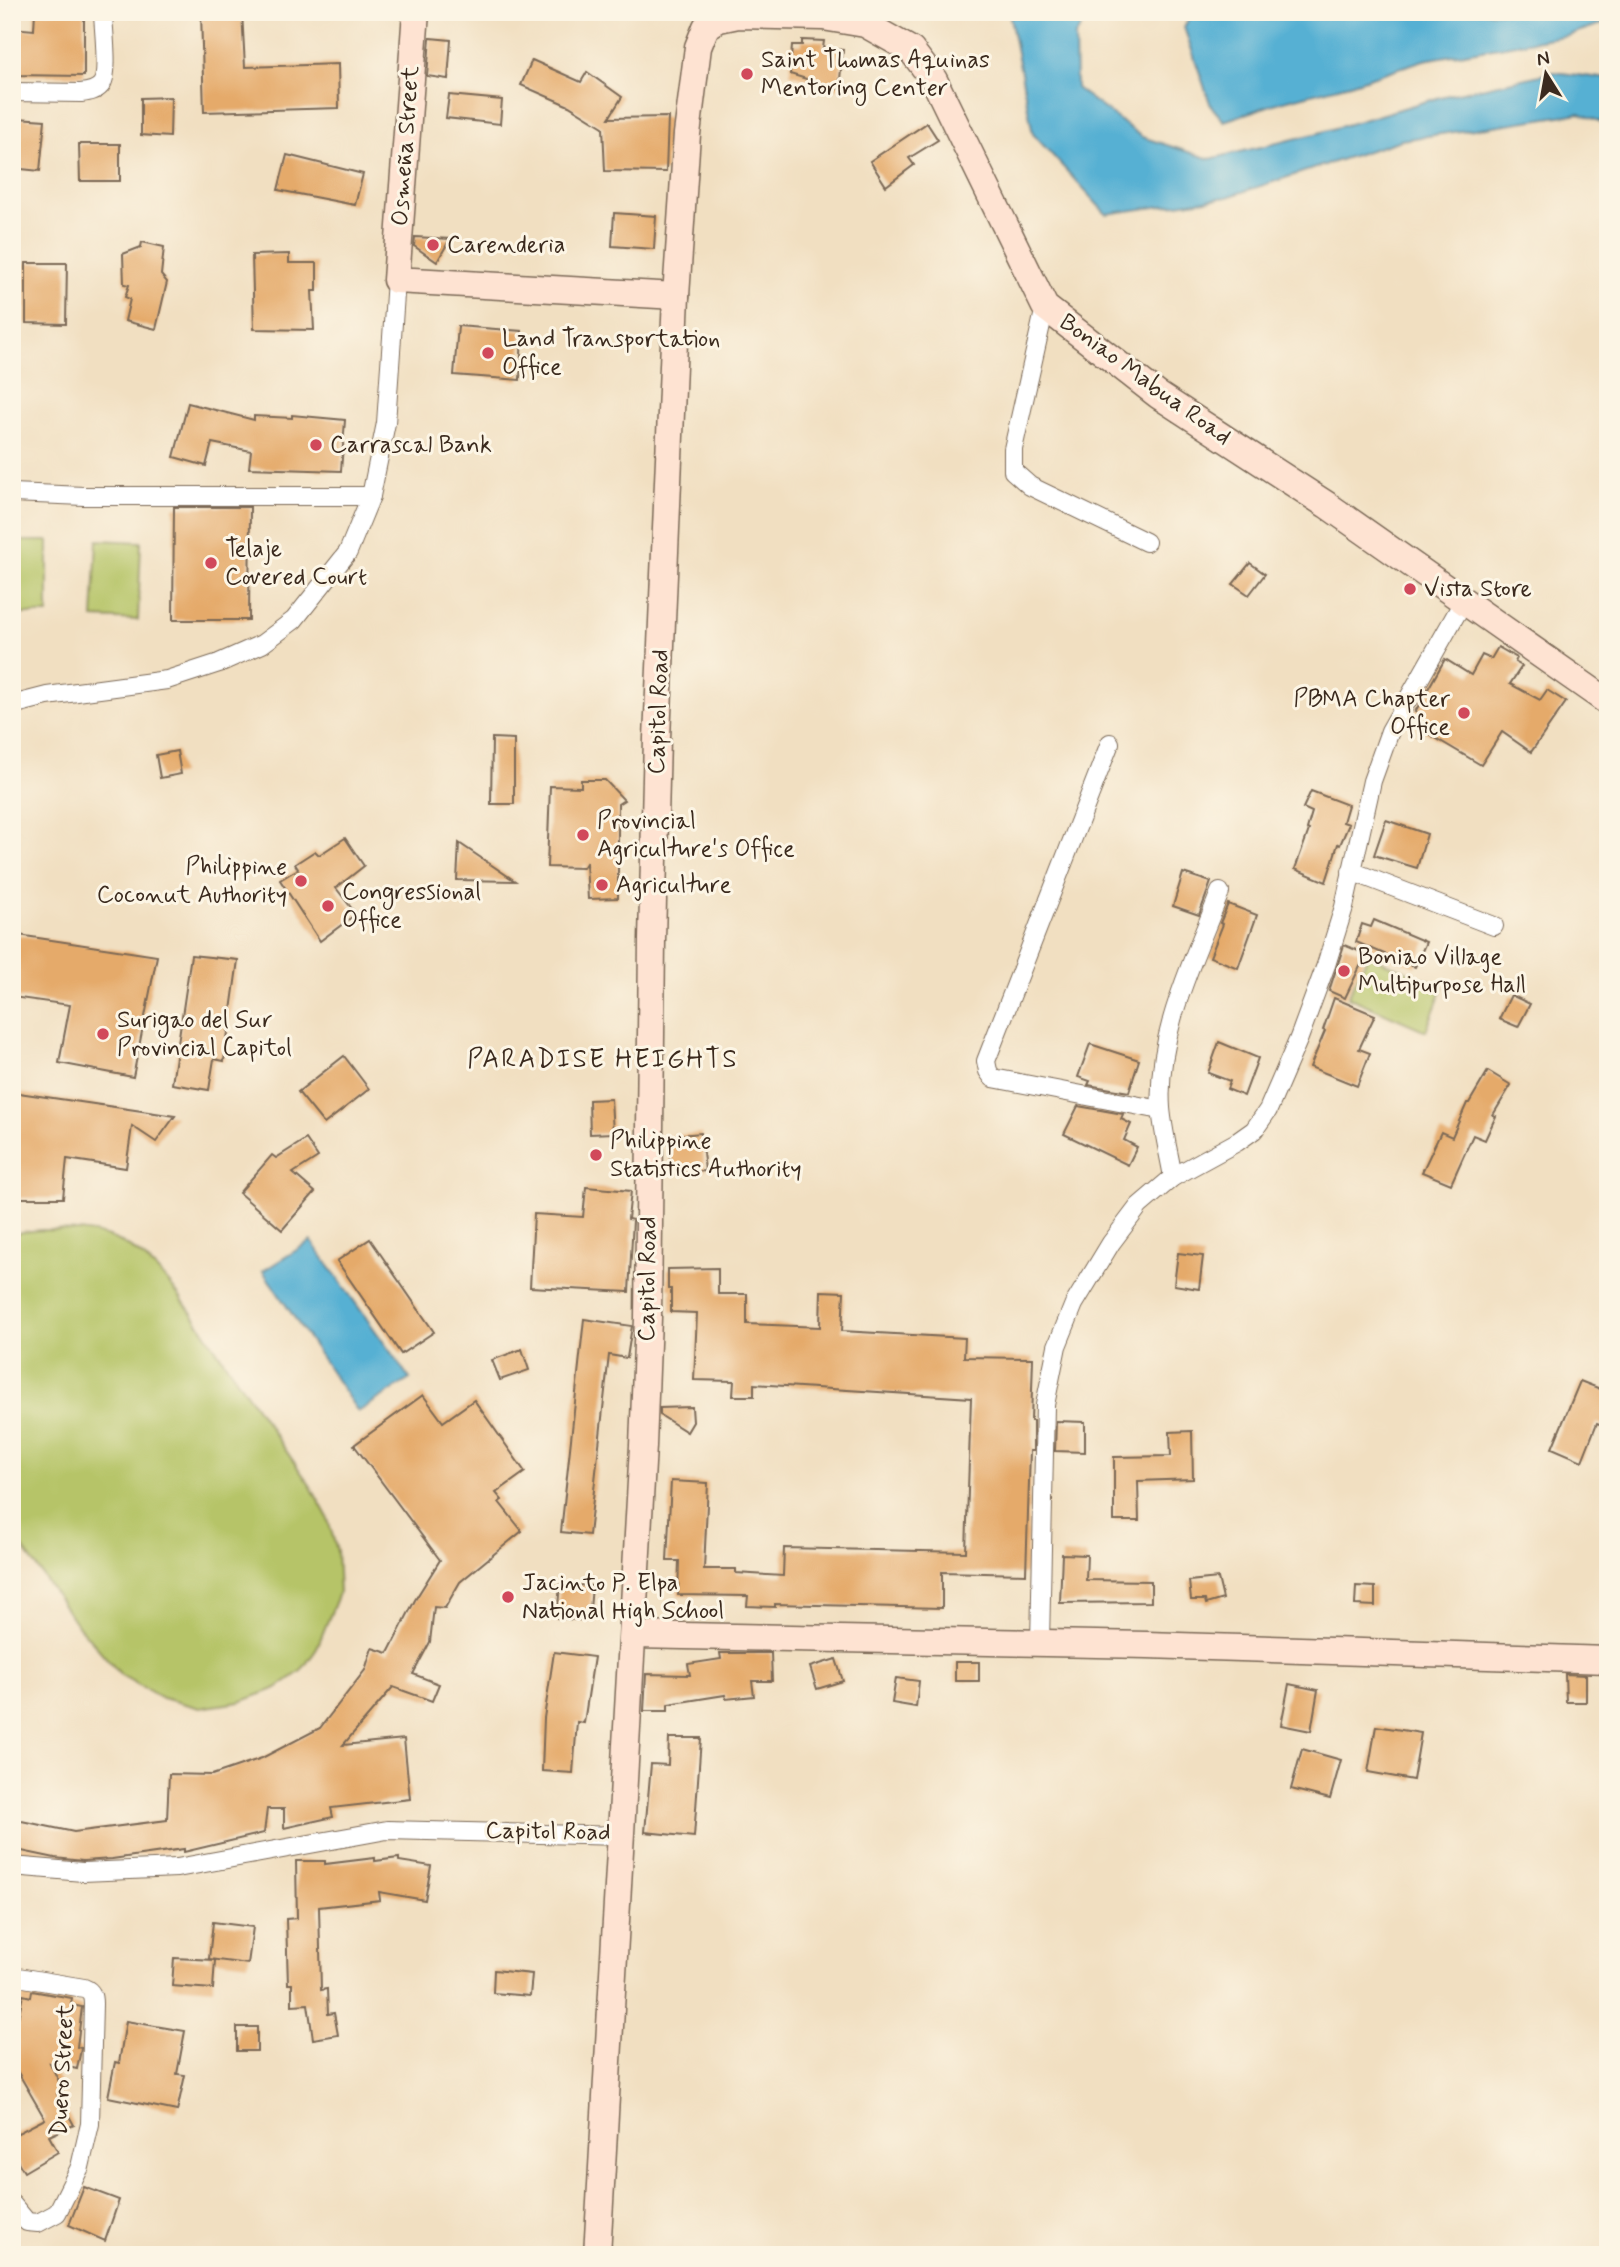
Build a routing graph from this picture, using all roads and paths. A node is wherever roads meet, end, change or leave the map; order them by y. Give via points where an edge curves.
1 (103, 12) edge
2 (416, 12) edge
3 (12, 92) edge
4 (396, 280) junction
5 (676, 296) junction
6 (1045, 307) junction
7 (12, 493) edge
8 (371, 496) junction
9 (1146, 541) dead end
10 (1463, 602) junction
11 (1608, 702) edge
12 (12, 705) edge
13 (1110, 743) dead end
14 (1351, 871) junction
15 (1220, 892) dead end
16 (1494, 926) dead end
17 (1161, 1110) junction
18 (1173, 1177) junction
19 (633, 1634) junction
20 (1040, 1643) junction
21 (1608, 1660) edge
22 (621, 1836) junction
23 (12, 1866) edge
24 (12, 1976) edge
25 (12, 2204) edge
26 (597, 2255) edge

1 - 3 street via 102,84 81,93
2 - 4 main road, Osmeña Street
4 - 5 main road
4 - 8 street via 386,423
5 - 6 main road, Boniao Mabua Road via 687,134 698,47 706,27 738,15 823,17 865,24 911,50 934,80
5 - 19 main road, Capitol Road via 657,738 647,1331
6 - 9 street via 1013,449 1013,471 1030,486
6 - 10 main road, Boniao Mabua Road via 1157,395 1327,505
7 - 8 street
8 - 12 street via 348,552 294,620 262,644 166,680
10 - 11 main road, Boniao Mabua Road
10 - 14 street via 1390,731 1372,781
13 - 17 street via 986,1061 993,1078
14 - 16 street
14 - 18 street via 1326,965 1268,1110 1254,1130 1237,1142
15 - 17 street via 1170,1027
17 - 18 street
18 - 20 street via 1139,1206 1111,1243 1074,1304 1057,1346 1045,1405
19 - 20 main road
19 - 22 main road, Capitol Road
20 - 21 main road
22 - 23 street, Capitol Road via 387,1830 177,1868 83,1872
22 - 26 main road
24 - 25 street, Duero Street via 85,1988 93,1996 93,2004 90,2124 80,2167 57,2213 38,2223 27,2222

